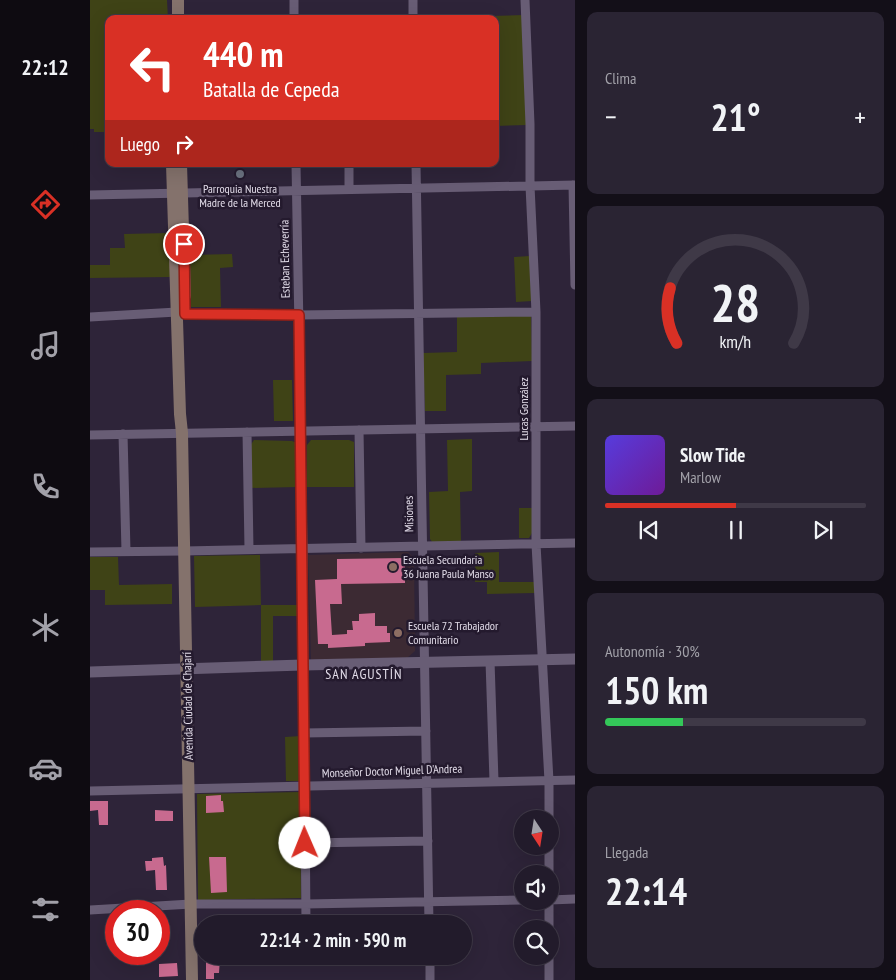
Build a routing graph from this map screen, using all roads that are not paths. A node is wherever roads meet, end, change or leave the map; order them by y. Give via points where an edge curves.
1 (170, 0) edge
2 (178, 0) edge
3 (294, 0) edge
4 (413, 0) edge
5 (525, 0) edge
6 (170, 15) edge
7 (178, 15) edge
8 (294, 15) edge
9 (413, 15) edge
10 (173, 167) edge
11 (181, 167) edge
12 (296, 167) edge
13 (349, 167) edge
14 (416, 167) edge
15 (574, 185) edge
16 (530, 186) junction
17 (416, 189) junction
18 (296, 190) junction
19 (349, 190) junction
20 (178, 192) junction
21 (90, 195) edge
22 (575, 285) edge
23 (536, 312) junction
24 (181, 313) junction
25 (419, 313) junction
26 (299, 315) junction
27 (90, 317) edge
28 (575, 426) edge
29 (537, 428) junction
30 (420, 429) junction
31 (359, 430) junction
32 (301, 431) junction
33 (247, 432) junction
34 (182, 433) junction
35 (123, 434) junction
36 (90, 435) edge
37 (536, 544) junction
38 (575, 544) edge
39 (422, 547) junction
40 (302, 548) junction
41 (360, 548) junction
42 (249, 549) junction
43 (126, 551) junction
44 (184, 551) junction
45 (90, 552) edge
46 (542, 659) junction
47 (575, 659) edge
48 (490, 661) junction
49 (425, 663) junction
50 (304, 664) junction
51 (187, 669) junction
52 (90, 672) edge
53 (426, 731) junction
54 (304, 733) junction
55 (575, 780) edge
56 (494, 781) junction
57 (549, 781) junction
58 (427, 782) junction
59 (304, 786) junction
60 (189, 789) junction
61 (90, 791) edge
62 (549, 810) edge
63 (428, 841) junction
64 (305, 843) junction
65 (575, 899) edge
66 (514, 900) edge
67 (559, 900) edge
68 (429, 902) junction
69 (191, 904) junction
70 (306, 904) junction
71 (90, 910) edge
72 (306, 915) edge
73 (429, 915) edge
74 (430, 965) edge
75 (549, 965) edge
76 (192, 980) edge
77 (430, 980) edge
78 (549, 980) edge

1 - 6 main road
2 - 7 main road
3 - 8 street
4 - 9 street
5 - 16 street, Lucas González
10 - 20 main road, Avenida Ciudad de Chajarí
11 - 20 main road, Avenida Ciudad de Chajarí
12 - 18 street, Esteban Echeverría
13 - 19 street
14 - 17 street, Misiones
15 - 16 street
15 - 22 street
16 - 17 street
16 - 23 street, Lucas González
17 - 19 street
17 - 25 street, Misiones
18 - 19 street
18 - 20 street
18 - 26 street, Esteban Echeverría
20 - 21 street
20 - 24 main road, Avenida Ciudad de Chajarí
23 - 25 street
23 - 29 street, Lucas González
24 - 26 street
24 - 27 street
24 - 34 main road, Avenida Ciudad de Chajarí
25 - 26 street
25 - 30 street, Misiones
26 - 32 street, Esteban Echeverría
28 - 29 street
29 - 30 street
29 - 37 street, Lucas González
30 - 31 street
30 - 39 street, Misiones
31 - 32 street
31 - 41 street
32 - 33 street
32 - 40 street, Esteban Echeverría
33 - 34 street
33 - 42 street
34 - 35 street
34 - 44 main road, Avenida Ciudad de Chajarí
35 - 36 street
35 - 43 street
37 - 38 street
37 - 39 street
37 - 46 street, Lucas González
39 - 41 street
39 - 49 street, Misiones
40 - 41 street
40 - 42 street
40 - 50 street, Esteban Echeverría
42 - 44 street
43 - 44 street
43 - 45 street
44 - 51 main road, Avenida Ciudad de Chajarí
46 - 47 street
46 - 48 street
46 - 57 street, Lucas González
48 - 49 street
48 - 56 street
49 - 50 street
49 - 53 street, Misiones
50 - 51 street
50 - 54 street, Esteban Echeverría
51 - 52 street
51 - 60 main road, Avenida Ciudad de Chajarí
53 - 54 street
53 - 58 street, Misiones
54 - 59 street, Esteban Echeverría
55 - 57 street, Monseñor Doctor Miguel D'Andrea
56 - 57 street, Monseñor Doctor Miguel D'Andrea
56 - 58 street, Monseñor Doctor Miguel D'Andrea
57 - 62 street, Lucas González
58 - 59 street, Monseñor Doctor Miguel D'Andrea
58 - 63 street, Misiones
59 - 60 street, Monseñor Doctor Miguel D'Andrea
59 - 64 street, Esteban Echeverría
60 - 61 street, Monseñor Doctor Miguel D'Andrea
60 - 69 main road, Avenida Ciudad de Chajarí
63 - 64 street
63 - 68 street, Misiones
64 - 70 street, Esteban Echeverría
65 - 67 street
66 - 68 street
68 - 70 street
68 - 73 street, Misiones
69 - 70 street
69 - 71 street
69 - 76 main road, Avenida Ciudad de Chajarí
70 - 72 street, Esteban Echeverría
74 - 77 street
75 - 78 street

